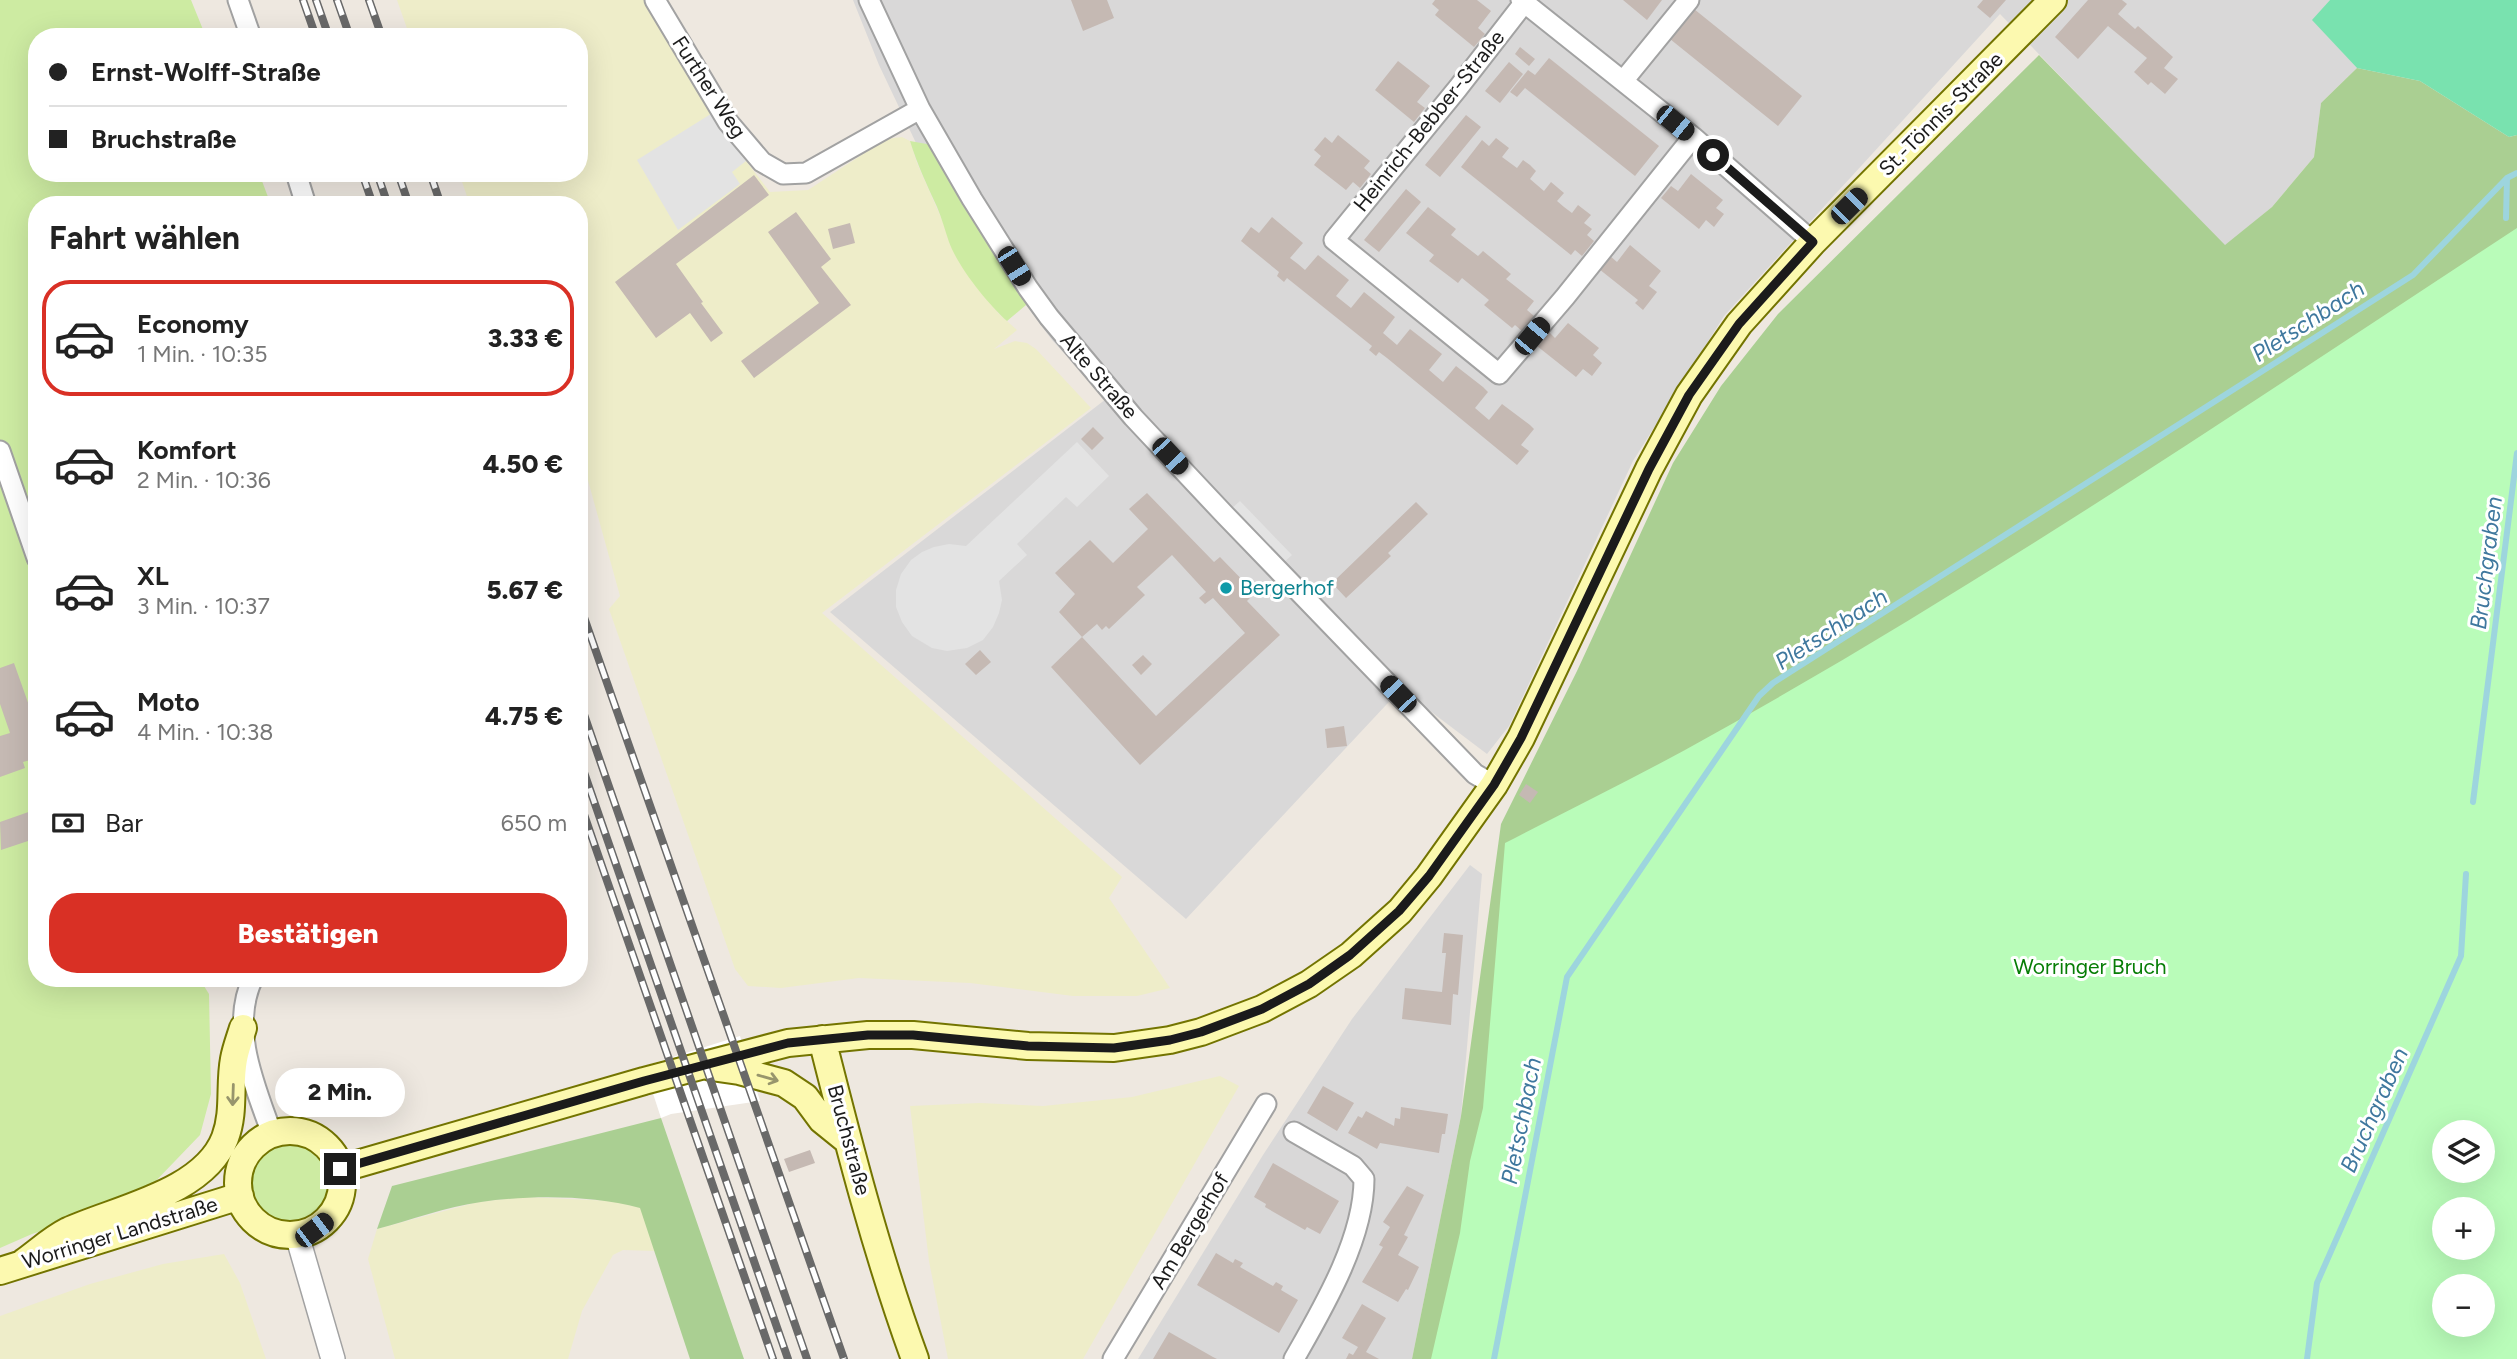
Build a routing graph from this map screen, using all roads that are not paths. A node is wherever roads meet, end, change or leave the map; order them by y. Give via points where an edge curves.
1 (238, 0) edge
2 (655, 0) edge
3 (869, 0) edge
4 (1689, 0) edge
5 (2053, 0) edge
6 (1522, 1) edge
7 (248, 28) edge
8 (1623, 80) junction
9 (920, 109) junction
10 (1693, 137) junction
11 (1813, 242) junction
12 (0, 451) edge
13 (28, 532) edge
14 (1494, 785) junction
15 (248, 987) edge
16 (243, 1028) junction
17 (822, 1039) junction
18 (701, 1065) junction
19 (1266, 1104) dead end
20 (1294, 1132) dead end
21 (272, 1134) junction
22 (848, 1141) junction
23 (340, 1169) junction
24 (240, 1196) junction
25 (297, 1235) junction
26 (12, 1267) edge
27 (333, 1359) edge
28 (915, 1359) edge
29 (1113, 1359) edge
30 (1294, 1359) edge

1 - 7 street
2 - 9 street, Further Weg via 728,122 762,162 783,174 806,173
3 - 9 street, Alte Straße
4 - 8 street
5 - 11 main road, St.-Tönnis-Straße
6 - 8 street
6 - 10 street, Heinrich-Bebber-Straße via 1334,240 1499,374
8 - 10 street
9 - 14 street, Alte Straße via 1028,288 1133,416 1475,774
10 - 11 street
11 - 14 main road, St.-Tönnis-Straße via 1739,324 1689,395
12 - 13 street
14 - 17 main road, St.-Tönnis-Straße via 1429,876 1387,924 1309,984 1228,1023 1170,1040 1114,1048 1028,1046 913,1035
15 - 16 street
16 - 21 street via 250,1071
16 -> 26 main road via 234,1060 232,1110 225,1140 209,1163 170,1190 65,1233
17 - 18 main road
17 - 22 main road, Bruchstraße
18 -> 22 main road via 784,1083 805,1097 822,1120
18 - 23 main road
19 - 29 street, Am Bergerhof
20 - 30 street via 1353,1166 1364,1179 1364,1191 1361,1212 1331,1293
21 - 23 main road via 289,1131 321,1141
21 - 24 main road via 244,1159 238,1177
22 - 28 main road, Bruchstraße
23 - 25 main road via 338,1204 314,1230
24 - 25 main road via 261,1227
24 - 26 main road, Worringer Landstraße
25 - 27 street

